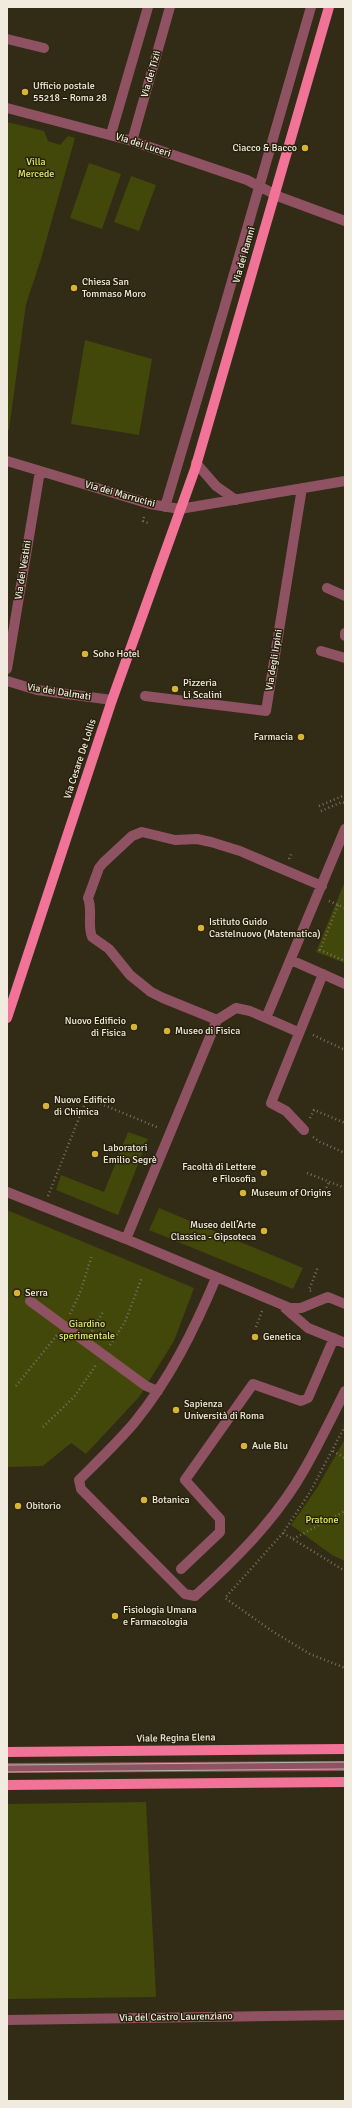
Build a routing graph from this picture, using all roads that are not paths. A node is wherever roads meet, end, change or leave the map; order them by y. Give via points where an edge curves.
1 (148, 7) edge
2 (170, 7) edge
3 (311, 7) edge
4 (329, 7) edge
5 (7, 39) edge
6 (44, 48) dead end
7 (7, 108) edge
8 (111, 134) junction
9 (132, 141) junction
10 (260, 186) junction
11 (274, 194) junction
12 (345, 221) edge
13 (7, 461) edge
14 (196, 463) junction
15 (40, 471) junction
16 (345, 481) edge
17 (302, 488) junction
18 (236, 500) junction
19 (165, 507) junction
20 (180, 509) junction
21 (327, 588) dead end
22 (345, 596) edge
23 (322, 651) dead end
24 (345, 658) edge
25 (7, 669) edge
26 (7, 681) edge
27 (145, 696) dead end
28 (112, 700) junction
29 (345, 829) edge
30 (322, 886) junction
31 (291, 960) junction
32 (323, 974) junction
33 (345, 984) edge
34 (7, 1018) edge
35 (266, 1018) junction
36 (217, 1020) junction
37 (299, 1030) junction
38 (304, 1130) road end
39 (7, 1192) edge
40 (126, 1239) junction
41 (216, 1278) junction
42 (30, 1302) dead end
43 (345, 1304) edge
44 (282, 1305) junction
45 (334, 1338) junction
46 (345, 1343) edge
47 (158, 1391) junction
48 (345, 1391) edge
49 (180, 1569) dead end
50 (345, 1749) edge
51 (7, 1752) edge
52 (345, 1766) edge
53 (7, 1768) edge
54 (345, 1782) edge
55 (7, 1785) edge
56 (345, 2015) edge
57 (7, 2020) edge

1 - 8 street
2 - 9 street, Via dei Tizii
3 - 10 street, Via dei Ramni
4 - 11 main road, Via dei Ramni
5 - 6 street
7 - 8 street, Via dei Luceri
8 - 9 street, Via dei Luceri
9 - 10 street, Via dei Luceri
10 - 11 street, Via dei Luceri
10 - 19 street, Via dei Ramni
11 - 12 street, Via dei Luceri
11 - 14 main road, Via dei Ramni
13 - 15 street, Via dei Marrucini
14 - 18 street via 216,486
14 - 20 main road, Via dei Ramni
15 - 19 street, Via dei Marrucini
15 - 25 street, Via dei Vestini
16 - 17 street, Via dei Marrucini
17 - 18 street, Via dei Marrucini
17 - 27 street, Via degli Irpini via 266,711
18 - 20 street, Via dei Marrucini
19 - 20 street, Via dei Marrucini
20 - 28 main road, Via Cesare De Lollis
21 - 22 street
23 - 24 street
26 - 28 street, Via dei Dalmati via 37,690
28 - 34 main road, Via Cesare De Lollis
29 - 30 street
30 - 31 street
30 - 36 street via 211,842 197,839 174,840 142,832 128,838 103,862 88,898 92,907 92,937 104,944 130,975 151,992
31 - 32 street
31 - 35 street
32 - 33 street
32 - 37 street
35 - 36 street via 236,1008
35 - 37 street
36 - 40 street
37 - 38 street via 270,1103 286,1111
39 - 40 street
40 - 41 street
41 - 44 street
41 - 47 street via 197,1324
42 - 47 street via 146,1386
43 - 44 street via 328,1297 301,1308 293,1309
44 - 45 street via 308,1328
45 - 46 street
45 - 49 street via 308,1398 301,1401 253,1384 185,1480 220,1519 220,1532
47 - 48 street via 133,1424 79,1480 81,1489 185,1594 195,1596 225,1569 274,1514 304,1470
50 - 51 main road, Viale Regina Elena
52 - 53 street
54 - 55 main road
56 - 57 street, Via del Castro Laurenziano

